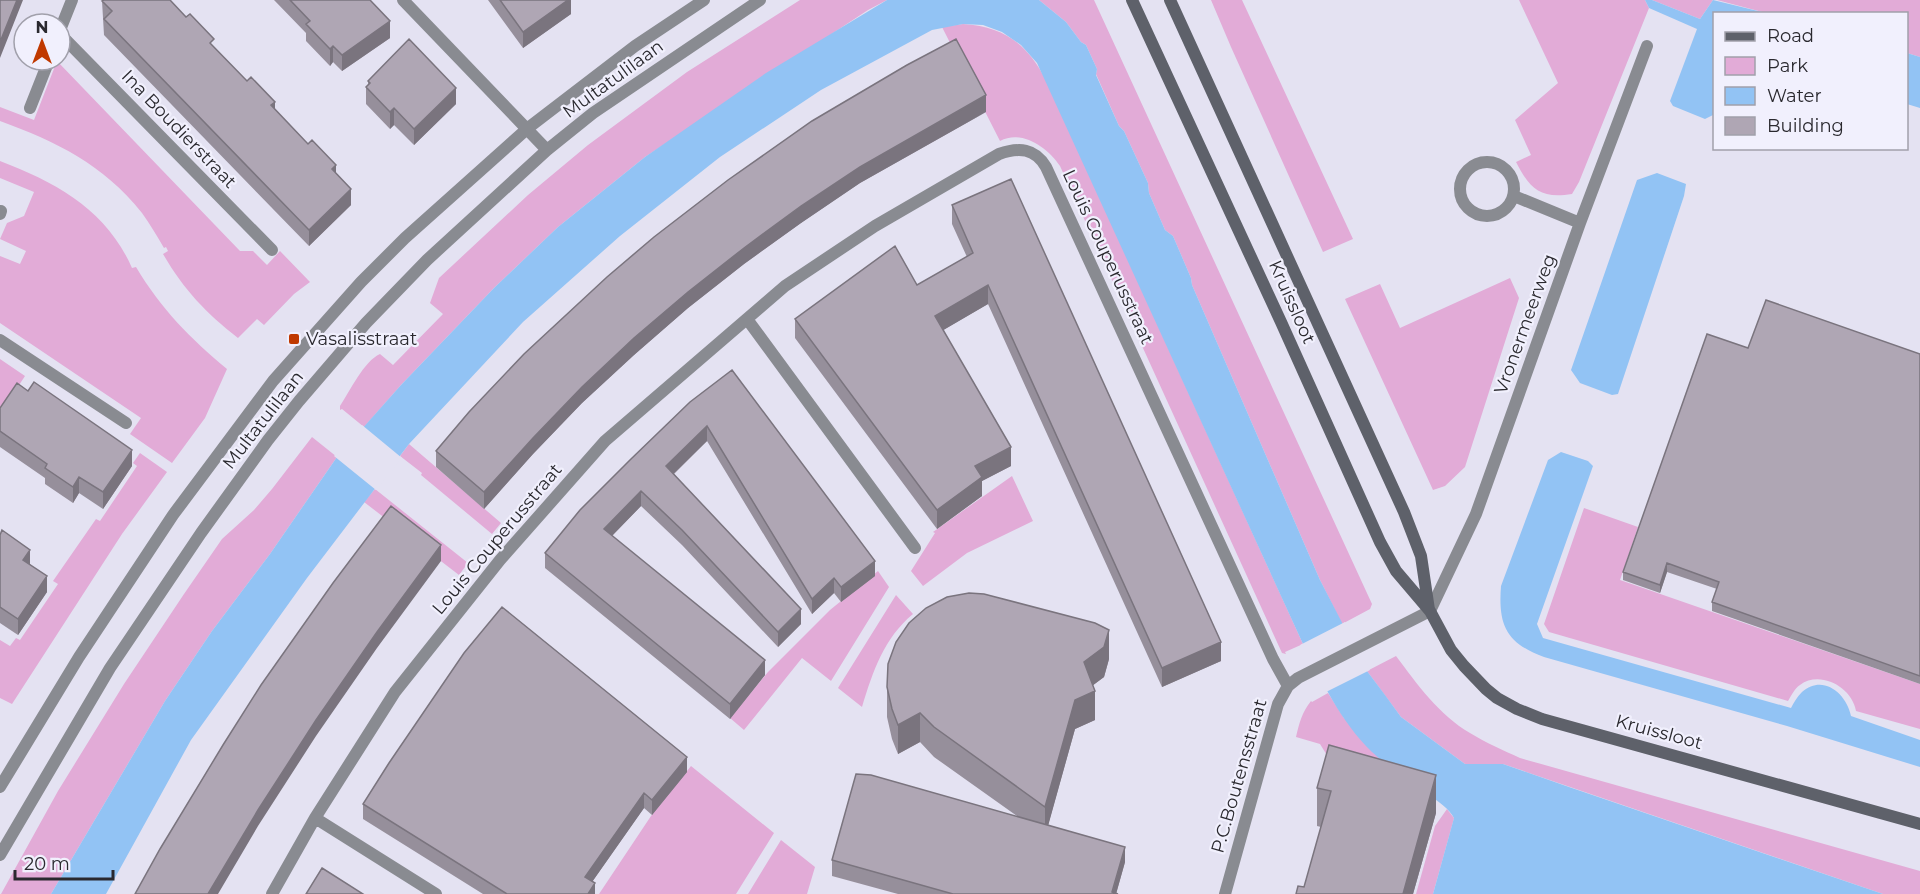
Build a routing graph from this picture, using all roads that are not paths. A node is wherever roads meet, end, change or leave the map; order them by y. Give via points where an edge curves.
1 (403, 0) edge
2 (704, 0) edge
3 (760, 0) edge
4 (1132, 0) edge
5 (1170, 0) edge
6 (72, 44) edge
7 (1647, 46) dead end
8 (44, 72) edge
9 (30, 108) dead end
10 (528, 128) junction
11 (547, 150) junction
12 (1514, 196) junction
13 (1580, 223) junction
14 (272, 250) dead end
15 (747, 319) junction
16 (0, 340) edge
17 (126, 423) dead end
18 (915, 548) dead end
19 (1430, 611) junction
20 (1288, 686) junction
21 (0, 787) edge
22 (315, 818) junction
23 (1920, 824) edge
24 (0, 855) edge
25 (272, 894) edge
26 (436, 894) edge
27 (1225, 894) edge

1 - 10 street
2 - 10 street, Multatulilaan via 635,46
3 - 11 street, Multatulilaan via 593,113
4 - 19 street, Kruissloot via 1380,542 1396,571
5 - 19 street, Kruissloot via 1404,512 1421,556
6 - 14 street, Ina Boudierstraat
7 - 13 street, Vronermeerweg
8 - 9 street
10 - 11 street
10 - 21 street, Multatulilaan via 405,238 273,381 174,515 79,657
11 - 24 street, Multatulilaan via 427,260 298,401 201,533 110,668
12 - 12 street via 1508,171 1493,162 1475,164 1462,177 1460,195 1470,210 1478,214 1496,214
12 - 13 street
13 - 19 street, Vronermeerweg via 1476,514
15 - 18 street
15 - 20 street, Louis Couperusstraat via 785,286 875,226 999,154 1018,150 1038,155
15 - 22 street, Louis Couperusstraat via 605,441 500,560 395,692
16 - 17 street
19 - 20 street, P.C.Boutensstraat
19 - 23 street, Kruissloot via 1464,666 1486,689 1517,709
20 - 27 street, P.C.Boutensstraat via 1278,704
22 - 25 street, Louis Couperusstraat
22 - 26 street

